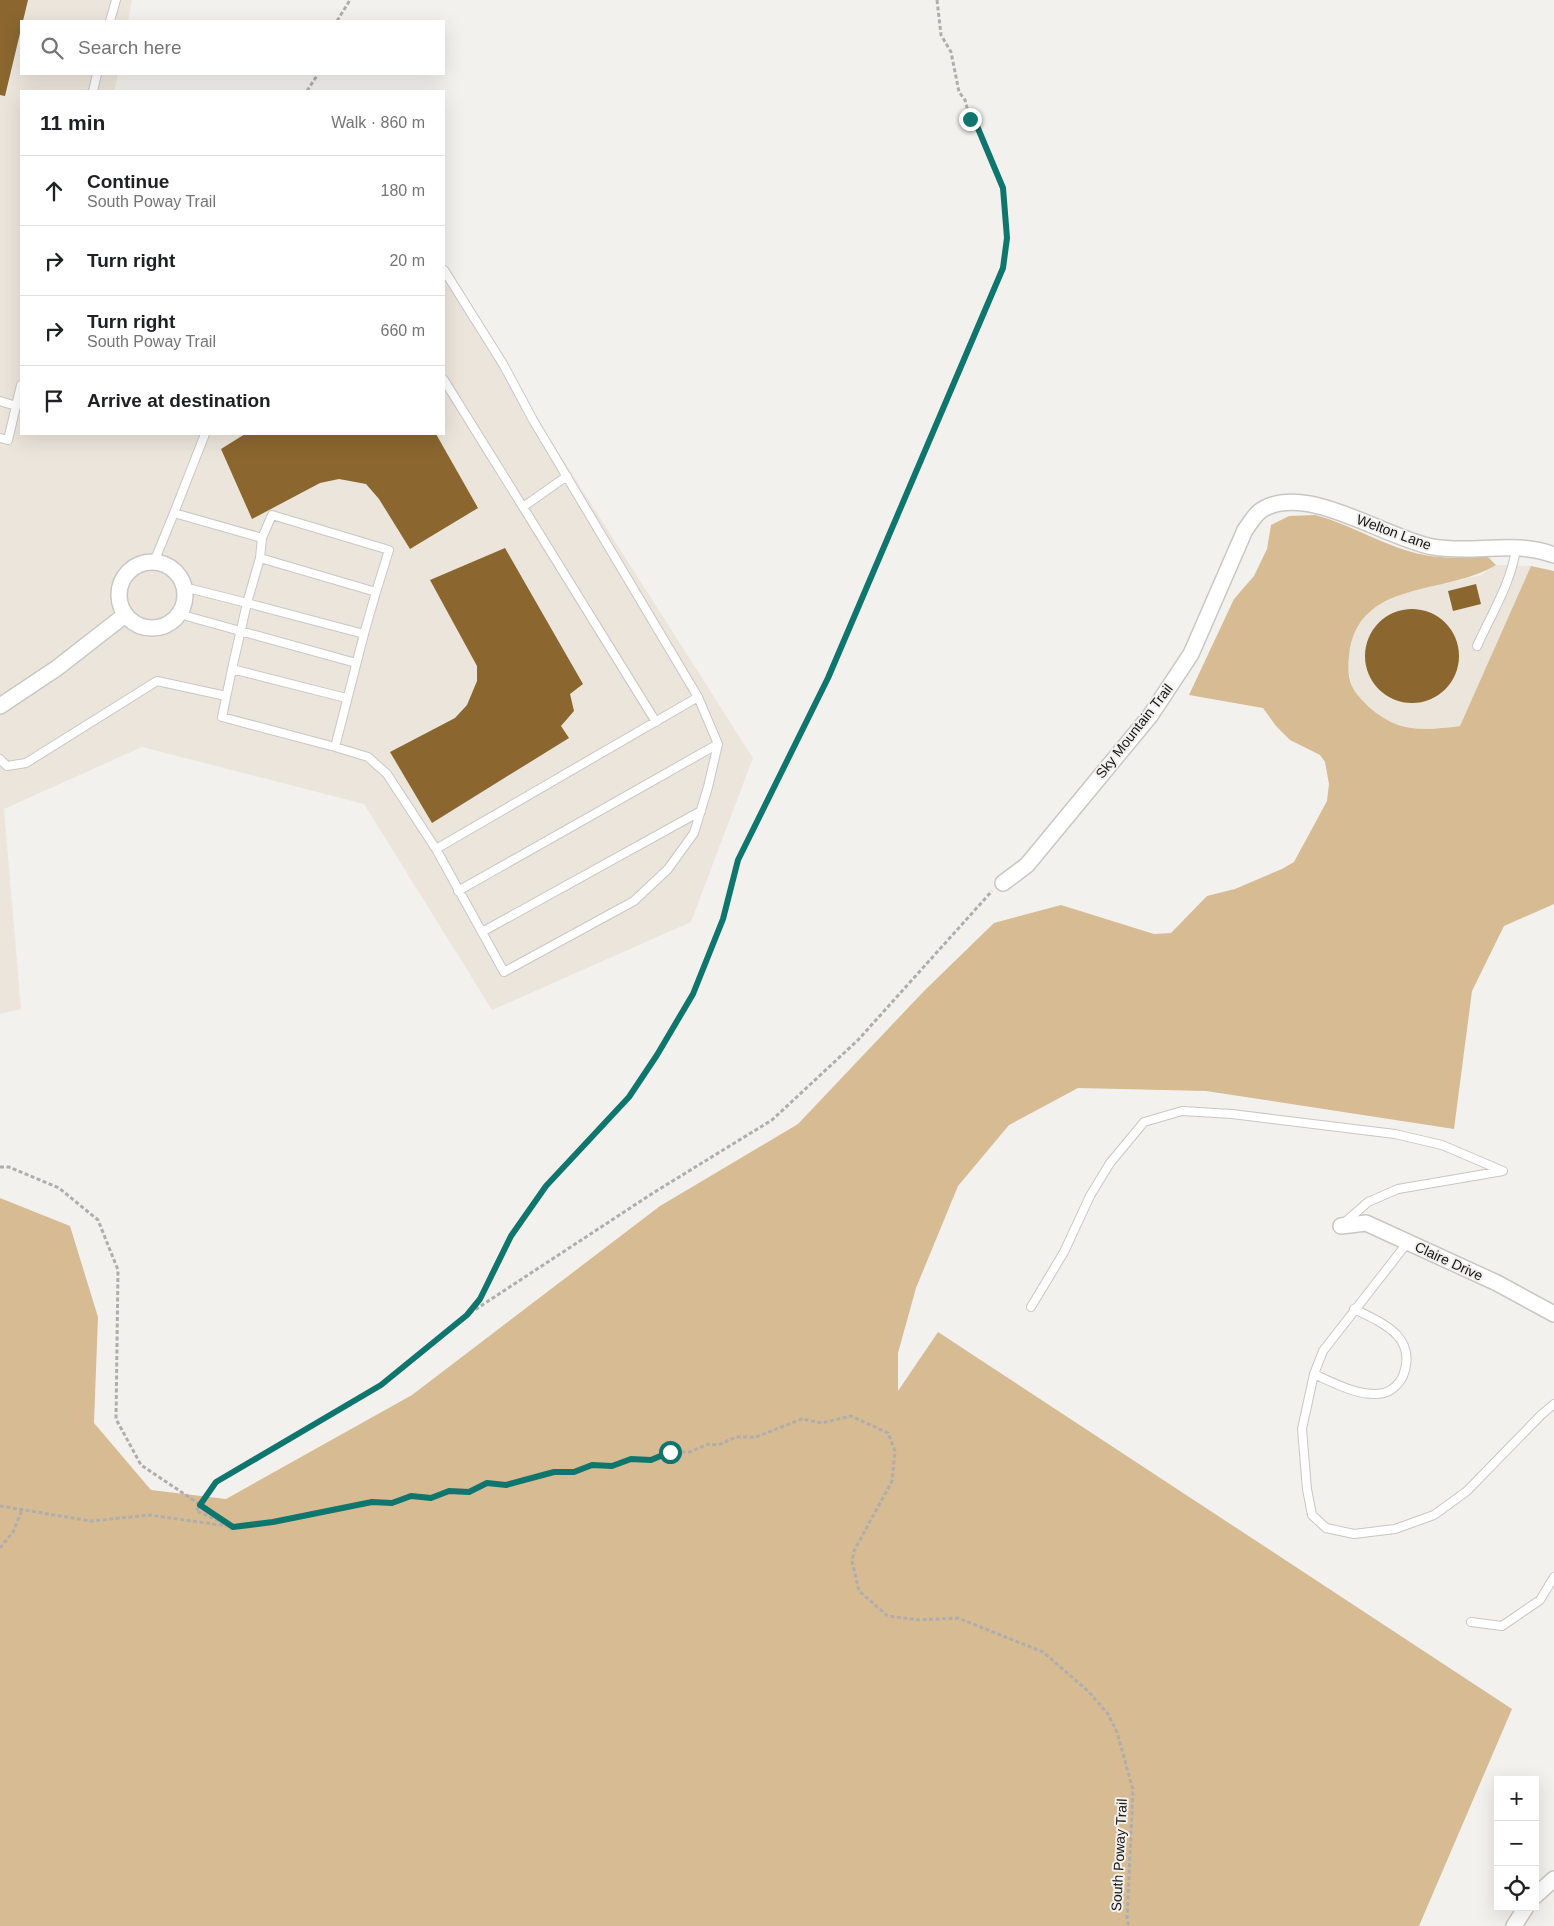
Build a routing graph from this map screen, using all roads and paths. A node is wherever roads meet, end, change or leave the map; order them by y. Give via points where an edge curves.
1 (116, 0) edge
2 (350, 0) edge
3 (937, 0) edge
4 (110, 20) edge
5 (338, 20) edge
6 (98, 75) edge
7 (317, 75) edge
8 (93, 90) edge
9 (308, 90) edge
10 (445, 272) edge
11 (445, 382) edge
12 (20, 389) edge
13 (0, 401) edge
14 (16, 406) junction
15 (205, 435) edge
16 (0, 438) edge
17 (567, 476) junction
18 (523, 507) junction
19 (1265, 508) joint
20 (174, 513) junction
21 (262, 538) junction
22 (1516, 549) junction
23 (1554, 555) edge
24 (260, 558) junction
25 (154, 562) junction
26 (184, 587) junction
27 (376, 592) junction
28 (247, 603) junction
29 (178, 614) junction
30 (126, 615) junction
31 (241, 631) junction
32 (364, 634) junction
33 (1476, 646) dead end
34 (356, 663) junction
35 (232, 669) junction
36 (226, 696) junction
37 (698, 697) junction
38 (346, 698) junction
39 (0, 706) edge
40 (656, 722) junction
41 (718, 744) junction
42 (335, 747) junction
43 (0, 760) edge
44 (701, 811) junction
45 (436, 849) junction
46 (998, 886) joint
47 (458, 890) junction
48 (482, 932) junction
49 (0, 1167) edge
50 (1340, 1226) joint
51 (1408, 1242) junction
52 (1031, 1307) dead end
53 (1354, 1309) junction
54 (1554, 1314) edge
55 (467, 1315) junction
56 (1314, 1374) junction
57 (1554, 1404) edge
58 (200, 1505) junction
59 (0, 1506) edge
60 (22, 1510) junction
61 (233, 1527) junction
62 (0, 1548) edge
63 (1554, 1577) edge
64 (1472, 1622) dead end
65 (1554, 1879) edge
66 (1539, 1892) edge
67 (1523, 1911) edge
68 (1129, 1926) edge
69 (1514, 1926) edge

1 - 4 lane
2 - 5 path
3 - 55 path via 941,35 950,52 959,92 1003,188 1007,238 1003,268 828,678 738,860 723,919 693,994 629,1097 546,1186 511,1236 480,1299
6 - 8 lane
7 - 9 path
10 - 17 lane
11 - 18 lane
12 - 14 lane
13 - 14 lane
14 - 16 lane via 8,440
15 - 20 lane
17 - 18 lane
17 - 37 lane
18 - 40 lane
19 - 22 street, Welton Lane via 1284,503 1311,504 1433,547
19 - 46 street, Sky Mountain Trail via 1256,514 1245,530 1191,654 1150,716 1027,866
20 - 21 lane
20 - 25 lane
21 - 24 lane
21 - 27 lane via 272,515 389,550
22 - 23 street, Welton Lane
22 - 33 lane via 1507,582
24 - 27 lane
24 - 28 lane
25 - 26 street via 173,569
25 - 30 street via 143,563 126,574 119,594 120,605
26 - 28 lane
26 - 29 street via 185,596
27 - 32 lane
28 - 31 lane
28 - 32 lane
29 - 30 street via 171,621 152,628 142,626
29 - 31 lane
30 - 39 street
31 - 34 lane
31 - 35 lane
32 - 34 lane
34 - 38 lane
35 - 36 lane
35 - 38 lane
36 - 42 lane via 222,717
36 - 43 lane via 157,681 26,763 7,766
37 - 40 lane
37 - 41 lane
38 - 42 lane
40 - 45 lane
41 - 44 lane
41 - 47 lane
42 - 45 lane via 368,757 387,774
44 - 48 lane
44 - 48 lane via 694,833 668,869 634,901 504,972
45 - 47 lane
46 - 55 path via 858,1040 772,1120
47 - 48 lane
49 - 58 path via 9,1167 59,1188 98,1220 118,1270 116,1419 141,1465
50 - 51 street, Claire Drive via 1366,1223
50 - 52 lane via 1368,1202 1398,1189 1504,1171 1442,1145 1395,1134 1182,1110 1144,1122 1110,1163
51 - 53 lane
51 - 54 street, Claire Drive via 1497,1283
53 - 56 lane via 1323,1351
53 - 56 lane via 1392,1329 1405,1345 1408,1363 1400,1383 1384,1393 1363,1393
55 - 58 path via 381,1385 216,1482
56 - 57 lane via 1302,1429 1312,1515 1326,1528 1354,1534 1395,1529 1434,1515 1467,1491
58 - 61 path
58 - 61 path via 196,1511
59 - 60 path, South Poway Trail
60 - 61 path, South Poway Trail via 91,1521 150,1515
60 - 62 path via 13,1532
61 - 68 path, South Poway Trail via 372,1502 392,1503 411,1496 431,1498 449,1491 469,1492 487,1483 506,1485 554,1472 574,1472 592,1465 612,1466 631,1459 651,1460 670,1452 690,1452 708,1444 718,1445 736,1437 756,1437 802,1419 822,1423 851,1416 888,1432 896,1451 892,1480 854,1551 852,1561 859,1590 888,1616 918,1620 958,1618 1043,1652 1088,1691 1108,1714 1117,1732 1133,1790
63 - 64 lane via 1540,1600 1502,1626
65 - 66 street
67 - 69 street

